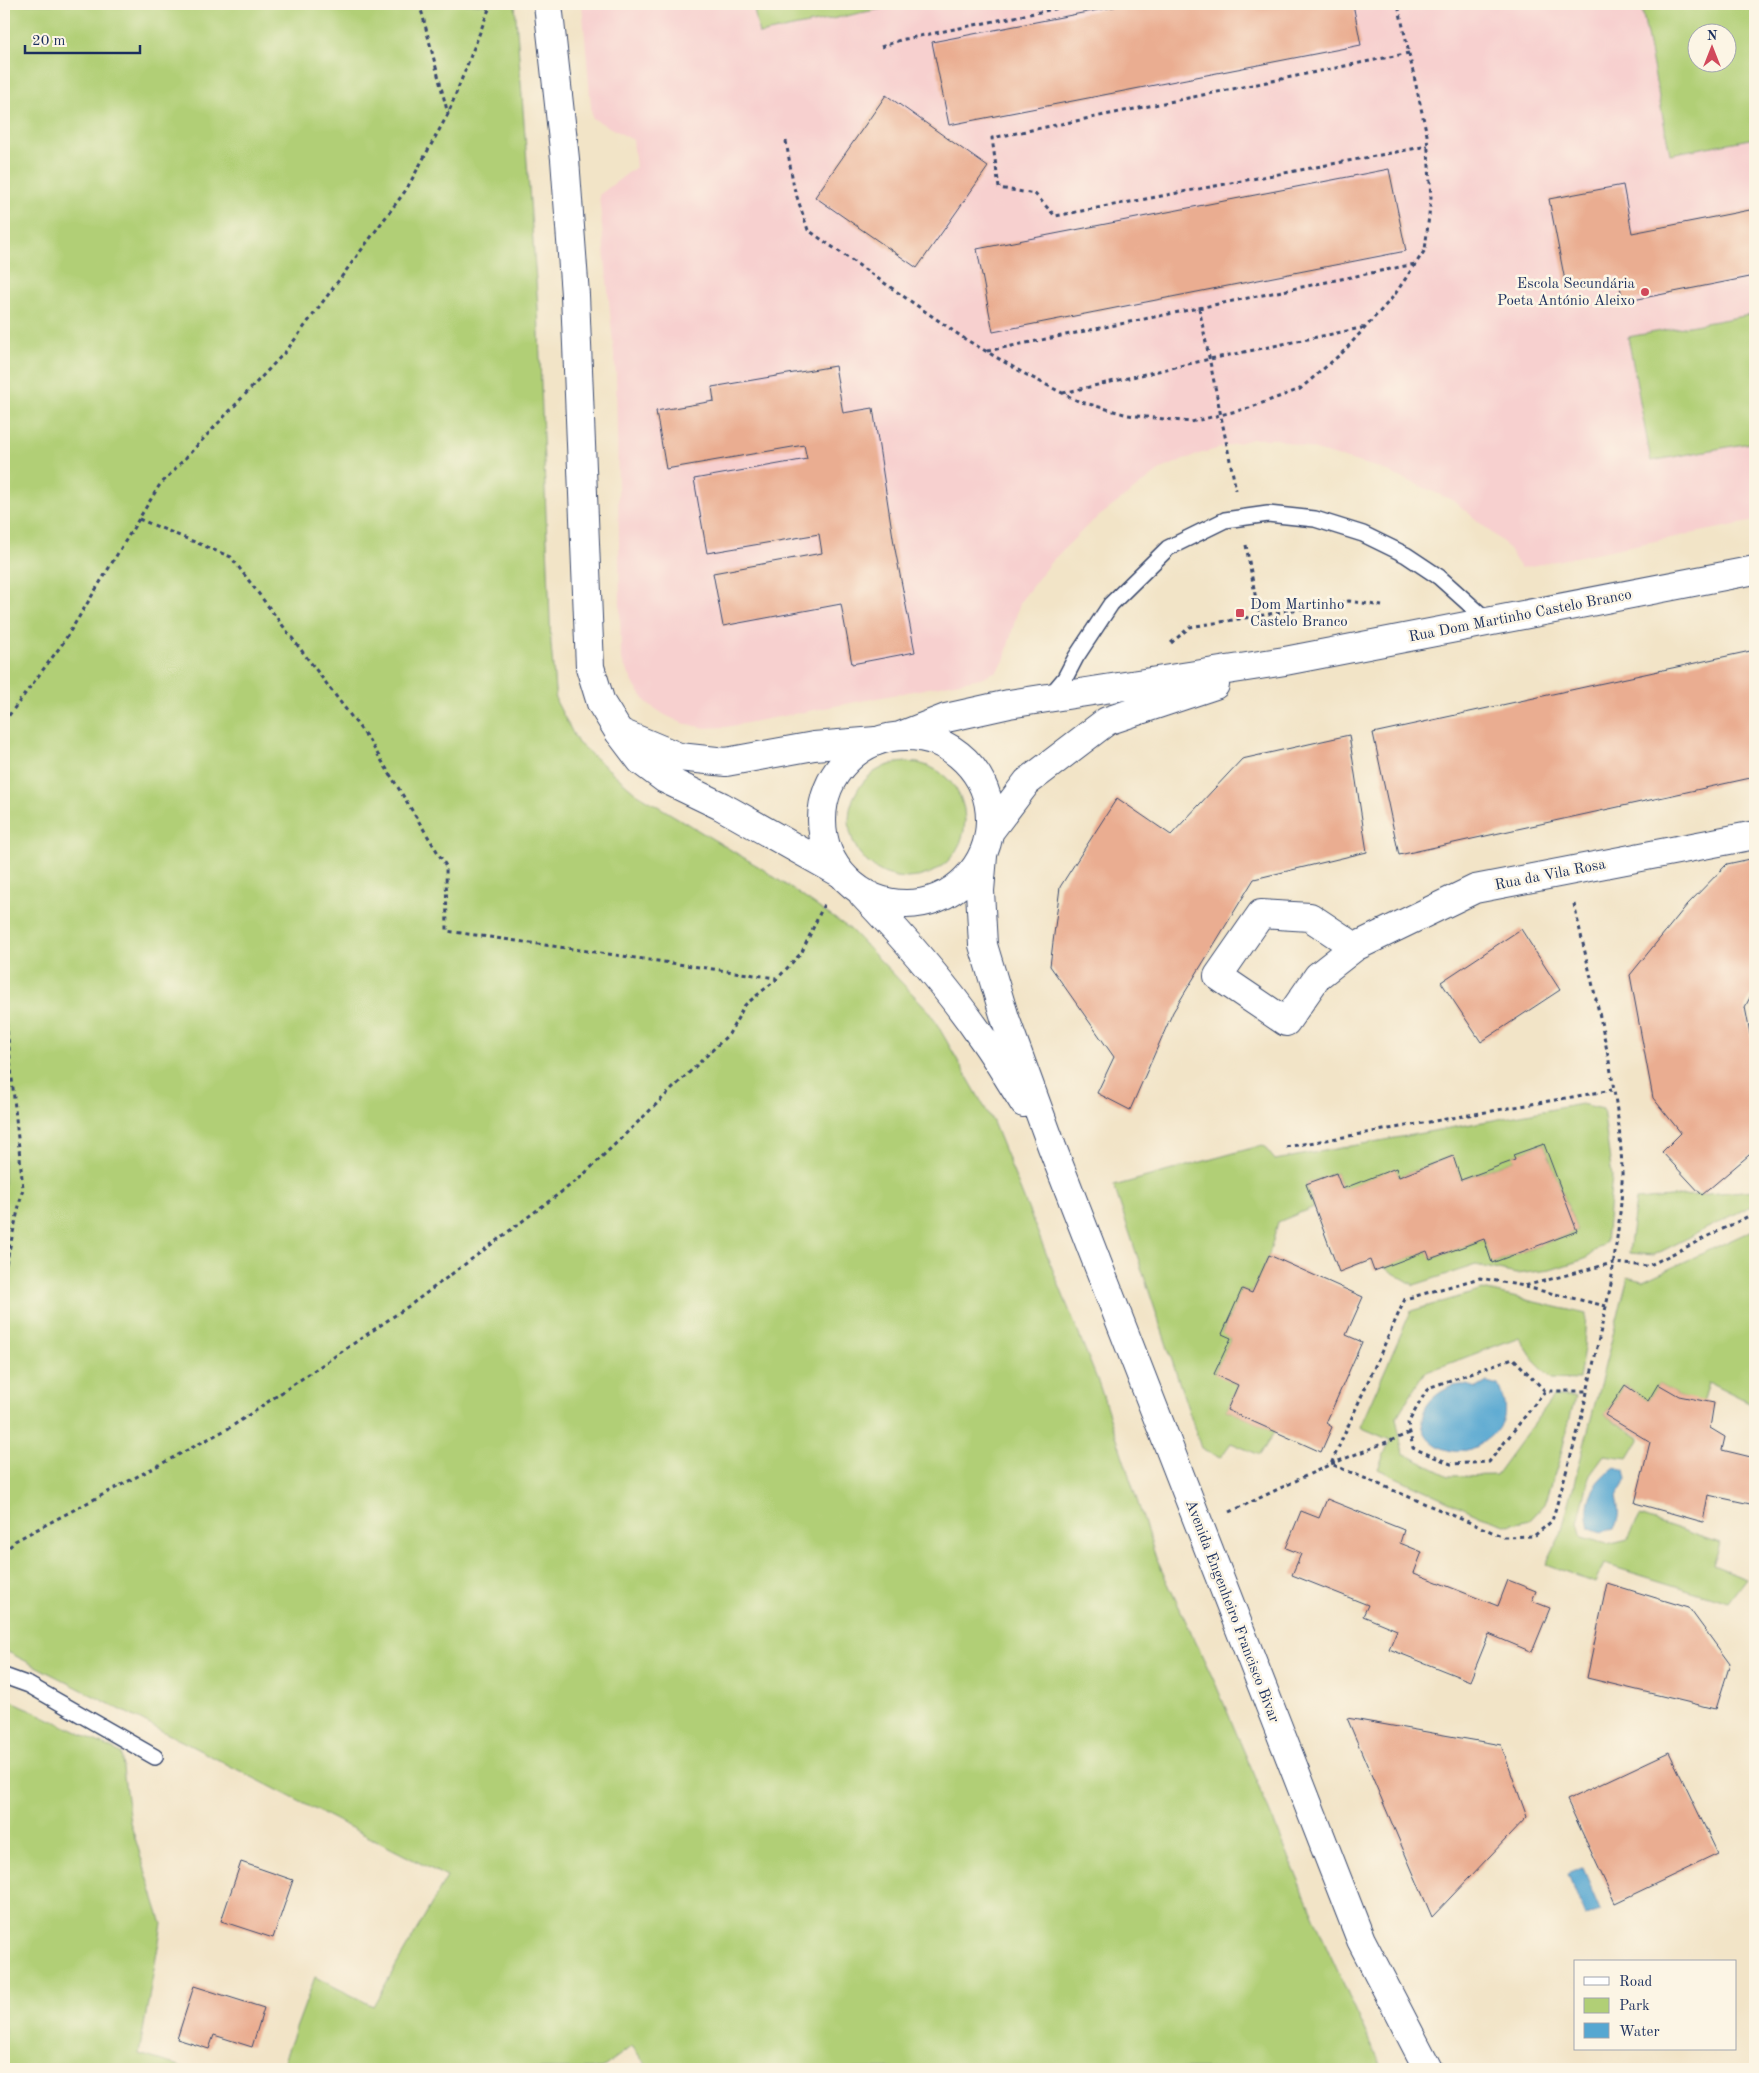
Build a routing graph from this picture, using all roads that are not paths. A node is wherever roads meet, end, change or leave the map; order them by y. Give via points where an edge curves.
1 (548, 4) edge
2 (1755, 570) edge
3 (1488, 621) junction
4 (1285, 661) junction
5 (1048, 697) junction
6 (619, 732) junction
7 (888, 738) junction
8 (1755, 835) edge
9 (986, 843) junction
10 (848, 880) junction
11 (1355, 947) junction
12 (1052, 1147) junction
13 (4, 1676) edge
14 (155, 1757) dead end
15 (1428, 2069) edge

1 - 6 street via 576,295 590,667 601,703
2 - 3 street, Rua Dom Martinho Castelo Branco
3 - 4 street, Rua Dom Martinho Castelo Branco
3 - 5 lane via 1439,577 1406,555 1363,534 1315,519 1268,514 1241,517 1225,520 1168,548 1111,604 1065,678
4 - 5 street
4 - 9 street via 1107,721 1027,782
5 - 7 street via 946,718
6 - 7 street via 679,757 726,762 814,746
6 - 10 street via 641,761 665,779 721,806
7 - 9 street via 928,738 946,745 968,762 983,784 990,810
7 - 10 street via 850,756 834,776 824,799 824,840 832,860
8 - 11 street, Rua da Vila Rosa via 1475,889
9 - 10 street via 970,875 959,886 921,903 895,903 870,896
9 - 12 street via 980,891 983,945 1005,1018
10 - 12 street via 906,940 944,988 985,1042
11 - 11 street, Rua da Vila Rosa via 1310,917 1261,914 1218,976 1286,1022 1318,976
12 - 15 street, Avenida Engenheiro Francisco Bivar via 1361,1940
13 - 14 lane via 29,1685

